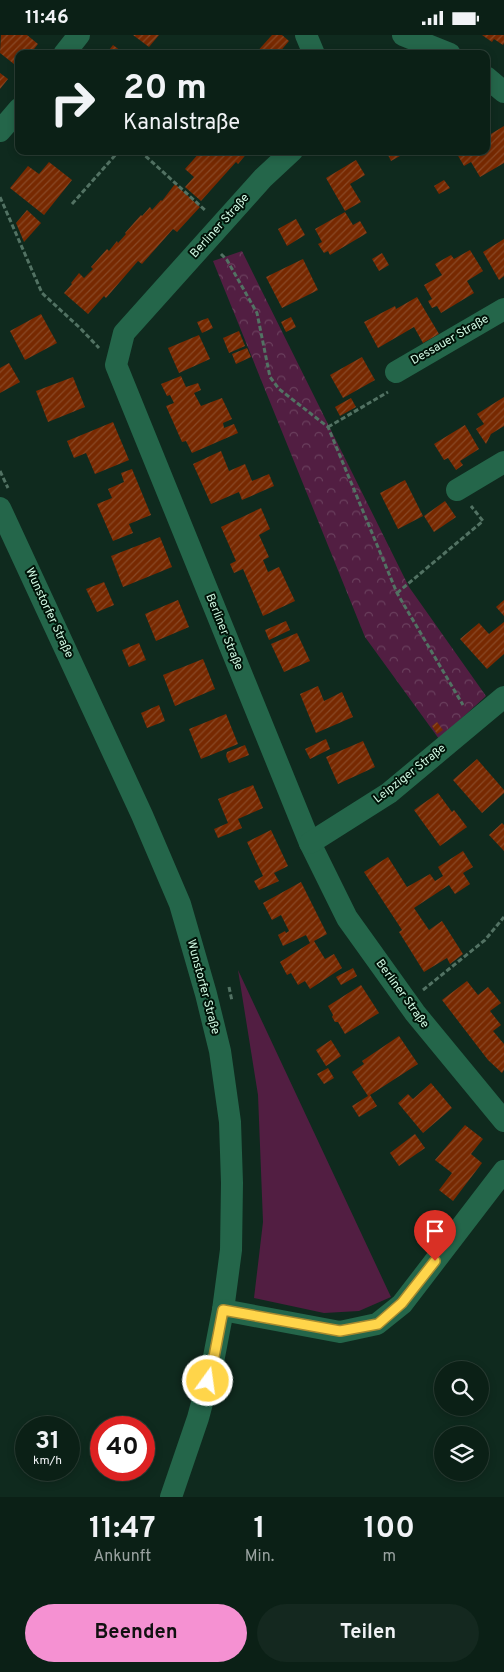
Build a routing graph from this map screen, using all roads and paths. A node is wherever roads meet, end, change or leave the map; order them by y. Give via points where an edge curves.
1 (79, 35) edge
2 (306, 35) edge
3 (403, 35) edge
4 (441, 45) edge
5 (67, 50) edge
6 (312, 50) edge
7 (490, 80) edge
8 (504, 92) edge
9 (15, 114) edge
10 (0, 131) edge
11 (115, 155) edge
12 (144, 155) edge
13 (288, 155) edge
14 (0, 197) edge
15 (72, 204) dead end
16 (214, 233) junction
17 (504, 309) edge
18 (116, 365) junction
19 (396, 372) joint
20 (328, 427) junction
21 (504, 462) edge
22 (458, 490) joint
23 (0, 507) edge
24 (397, 593) junction
25 (504, 697) edge
26 (475, 722) junction
27 (310, 843) junction
28 (504, 917) edge
29 (407, 1002) junction
30 (504, 1121) edge
31 (504, 1171) edge
32 (223, 1310) junction
33 (171, 1497) edge

1 - 5 street
2 - 6 street
3 - 4 street
7 - 8 street
9 - 10 street
11 - 15 path
12 - 16 path
13 - 16 street, Berliner Straße
14 - 18 path via 42,293
16 - 18 street, Berliner Straße via 124,333
16 - 20 path via 257,313 270,377 279,389
17 - 19 street, Dessauer Straße
18 - 27 street, Berliner Straße
19 - 20 path via 403,384
20 - 24 path
21 - 22 street
22 - 24 path via 483,521
23 - 32 street, Wunstorfer Straße via 180,904 206,994 220,1051 230,1122 231,1250
24 - 26 path
25 - 26 street, Leipziger Straße
26 - 27 street, Leipziger Straße via 389,793
27 - 29 street, Berliner Straße via 347,918
28 - 29 path via 485,940
29 - 30 street, Berliner Straße
31 - 32 street via 402,1303 378,1324 340,1331
32 - 33 street, Wunstorfer Straße via 198,1418

